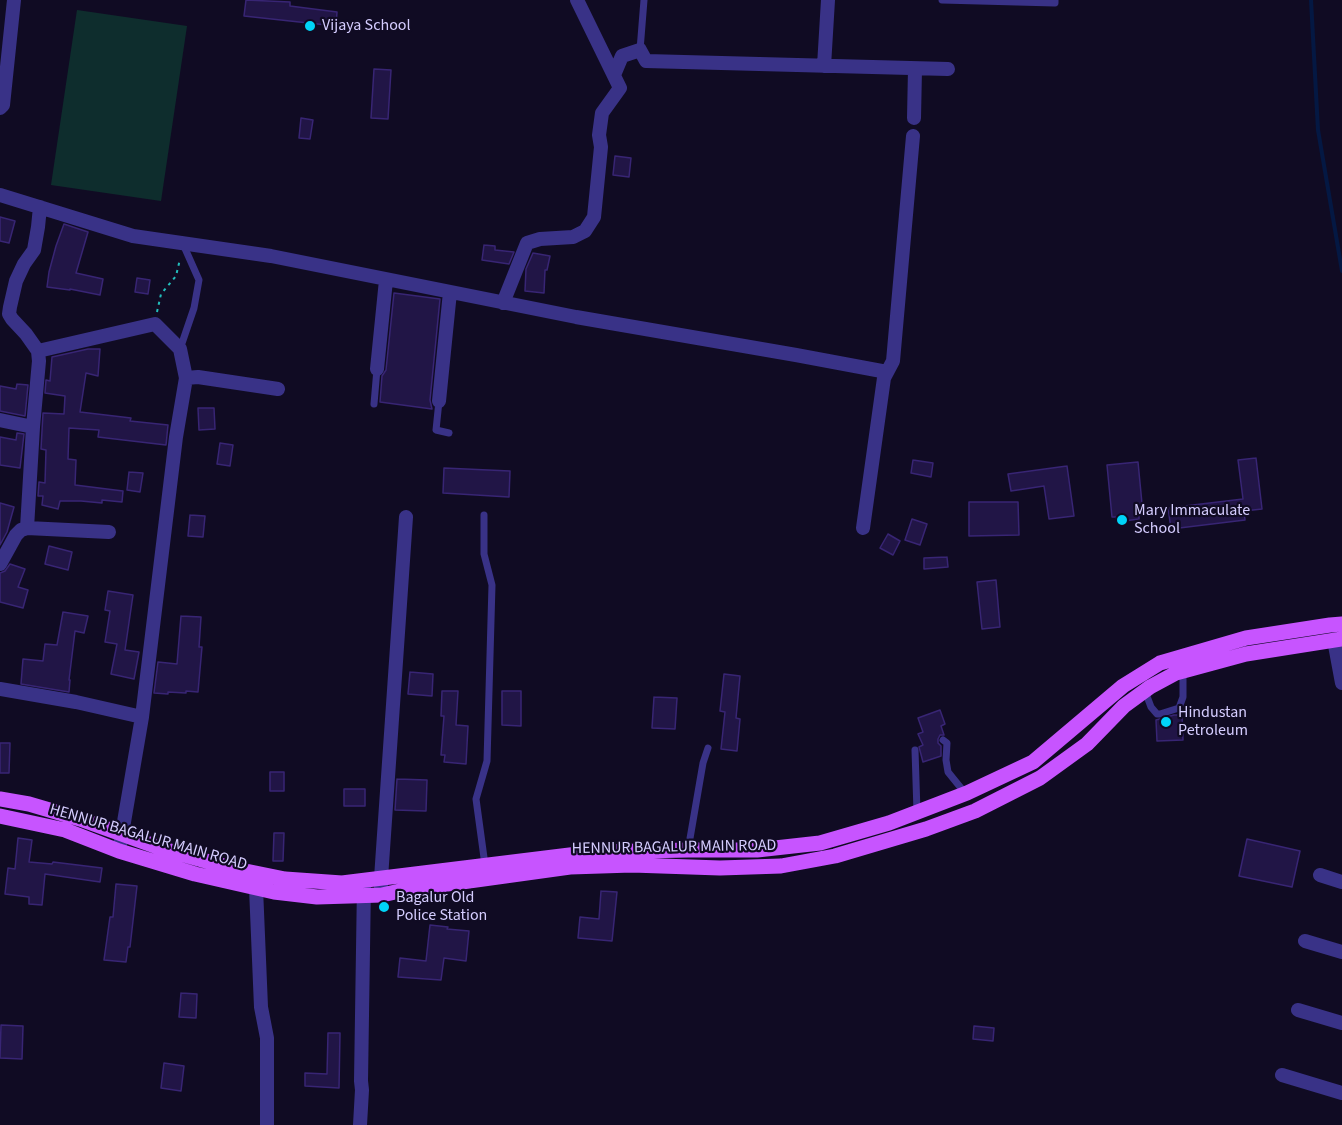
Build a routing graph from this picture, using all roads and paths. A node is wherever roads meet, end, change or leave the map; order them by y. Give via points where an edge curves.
1 (14, 0) edge
2 (577, 0) edge
3 (644, 0) edge
4 (828, 0) edge
5 (942, 0) edge
6 (1055, 0) edge
7 (640, 50) junction
8 (824, 66) junction
9 (915, 69) junction
10 (948, 69) dead end
11 (614, 75) junction
12 (0, 108) edge
13 (914, 118) dead end
14 (912, 136) dead end
15 (0, 195) edge
16 (39, 207) junction
17 (183, 244) junction
18 (180, 259) dead end
19 (386, 280) junction
20 (450, 292) junction
21 (503, 303) junction
22 (155, 324) junction
23 (180, 349) junction
24 (38, 351) junction
25 (377, 369) joint
26 (887, 372) junction
27 (186, 378) junction
28 (278, 389) dead end
29 (439, 401) joint
30 (374, 404) dead end
31 (0, 420) edge
32 (33, 427) junction
33 (449, 433) dead end
34 (484, 515) dead end
35 (406, 517) dead end
36 (27, 528) junction
37 (863, 528) dead end
38 (109, 532) dead end
39 (0, 564) edge
40 (1342, 624) edge
41 (1338, 640) edge
42 (1183, 672) junction
43 (1342, 683) edge
44 (0, 689) edge
45 (1145, 691) junction
46 (142, 717) junction
47 (943, 740) dead end
48 (708, 748) dead end
49 (915, 750) dead end
50 (966, 794) junction
51 (0, 799) edge
52 (916, 812) junction
53 (0, 816) edge
54 (123, 834) junction
55 (688, 850) junction
56 (119, 851) junction
57 (485, 866) junction
58 (1320, 875) dead end
59 (381, 878) junction
60 (364, 880) junction
61 (1342, 882) edge
62 (256, 888) junction
63 (382, 895) junction
64 (364, 897) junction
65 (1305, 941) dead end
66 (1342, 952) edge
67 (1298, 1010) dead end
68 (1342, 1023) edge
69 (1282, 1075) dead end
70 (1342, 1093) edge
71 (267, 1125) edge
72 (360, 1125) edge

1 - 12 street
2 - 11 street
3 - 7 lane
4 - 8 street
5 - 6 lane
7 - 8 street via 645,61
7 - 11 street via 622,56
8 - 9 street
9 - 10 street
9 - 13 street
11 - 21 street via 620,88 603,113 594,217 585,231 573,237 527,243
14 - 26 street via 893,361
15 - 16 street
16 - 17 street via 133,236
16 - 24 street via 34,250 16,281 9,308 12,319
17 - 19 street via 271,256
17 - 23 lane via 199,280
18 - 22 path via 176,276 161,294
19 - 20 street
19 - 25 street
20 - 21 street
20 - 29 street
21 - 26 street
22 - 23 street
22 - 24 street
23 - 27 street
24 - 32 street
25 - 30 lane
26 - 37 street
27 - 28 street
27 - 46 street
29 - 33 lane via 436,430
31 - 32 street
32 - 36 street
34 - 57 lane via 484,554 492,585 487,761 476,800
35 - 59 street
36 - 38 street
36 - 39 street via 16,536
40 - 50 main road, HENNUR BAGALUR MAIN ROAD via 1246,639 1160,663 1123,686 1033,762
41 - 42 main road, HENNUR BAGALUR MAIN ROAD via 1246,654
41 - 43 street
42 - 45 main road, HENNUR BAGALUR MAIN ROAD
42 - 45 lane via 1179,708 1157,714
44 - 46 street
45 - 63 main road, HENNUR BAGALUR MAIN ROAD via 1124,706 1087,744 1041,778 975,811 835,856 781,866 570,867
46 - 54 street
47 - 50 lane via 947,743 948,772
48 - 55 lane
49 - 52 lane
50 - 52 main road, HENNUR BAGALUR MAIN ROAD
51 - 54 main road, HENNUR BAGALUR MAIN ROAD
52 - 55 main road, HENNUR BAGALUR MAIN ROAD via 820,843 757,850
53 - 56 main road, HENNUR BAGALUR MAIN ROAD via 65,830
54 - 56 street
54 - 60 main road, HENNUR BAGALUR MAIN ROAD via 231,868 285,879 342,883
55 - 57 main road, HENNUR BAGALUR MAIN ROAD via 594,852
56 - 62 main road, HENNUR BAGALUR MAIN ROAD
57 - 59 main road, HENNUR BAGALUR MAIN ROAD
58 - 61 street
59 - 60 main road, HENNUR BAGALUR MAIN ROAD
59 - 63 street
60 - 64 street
62 - 64 main road, HENNUR BAGALUR MAIN ROAD via 317,897
62 - 71 street via 261,1008 267,1038
63 - 64 main road, HENNUR BAGALUR MAIN ROAD
64 - 72 street
65 - 66 street
67 - 68 street
69 - 70 street

